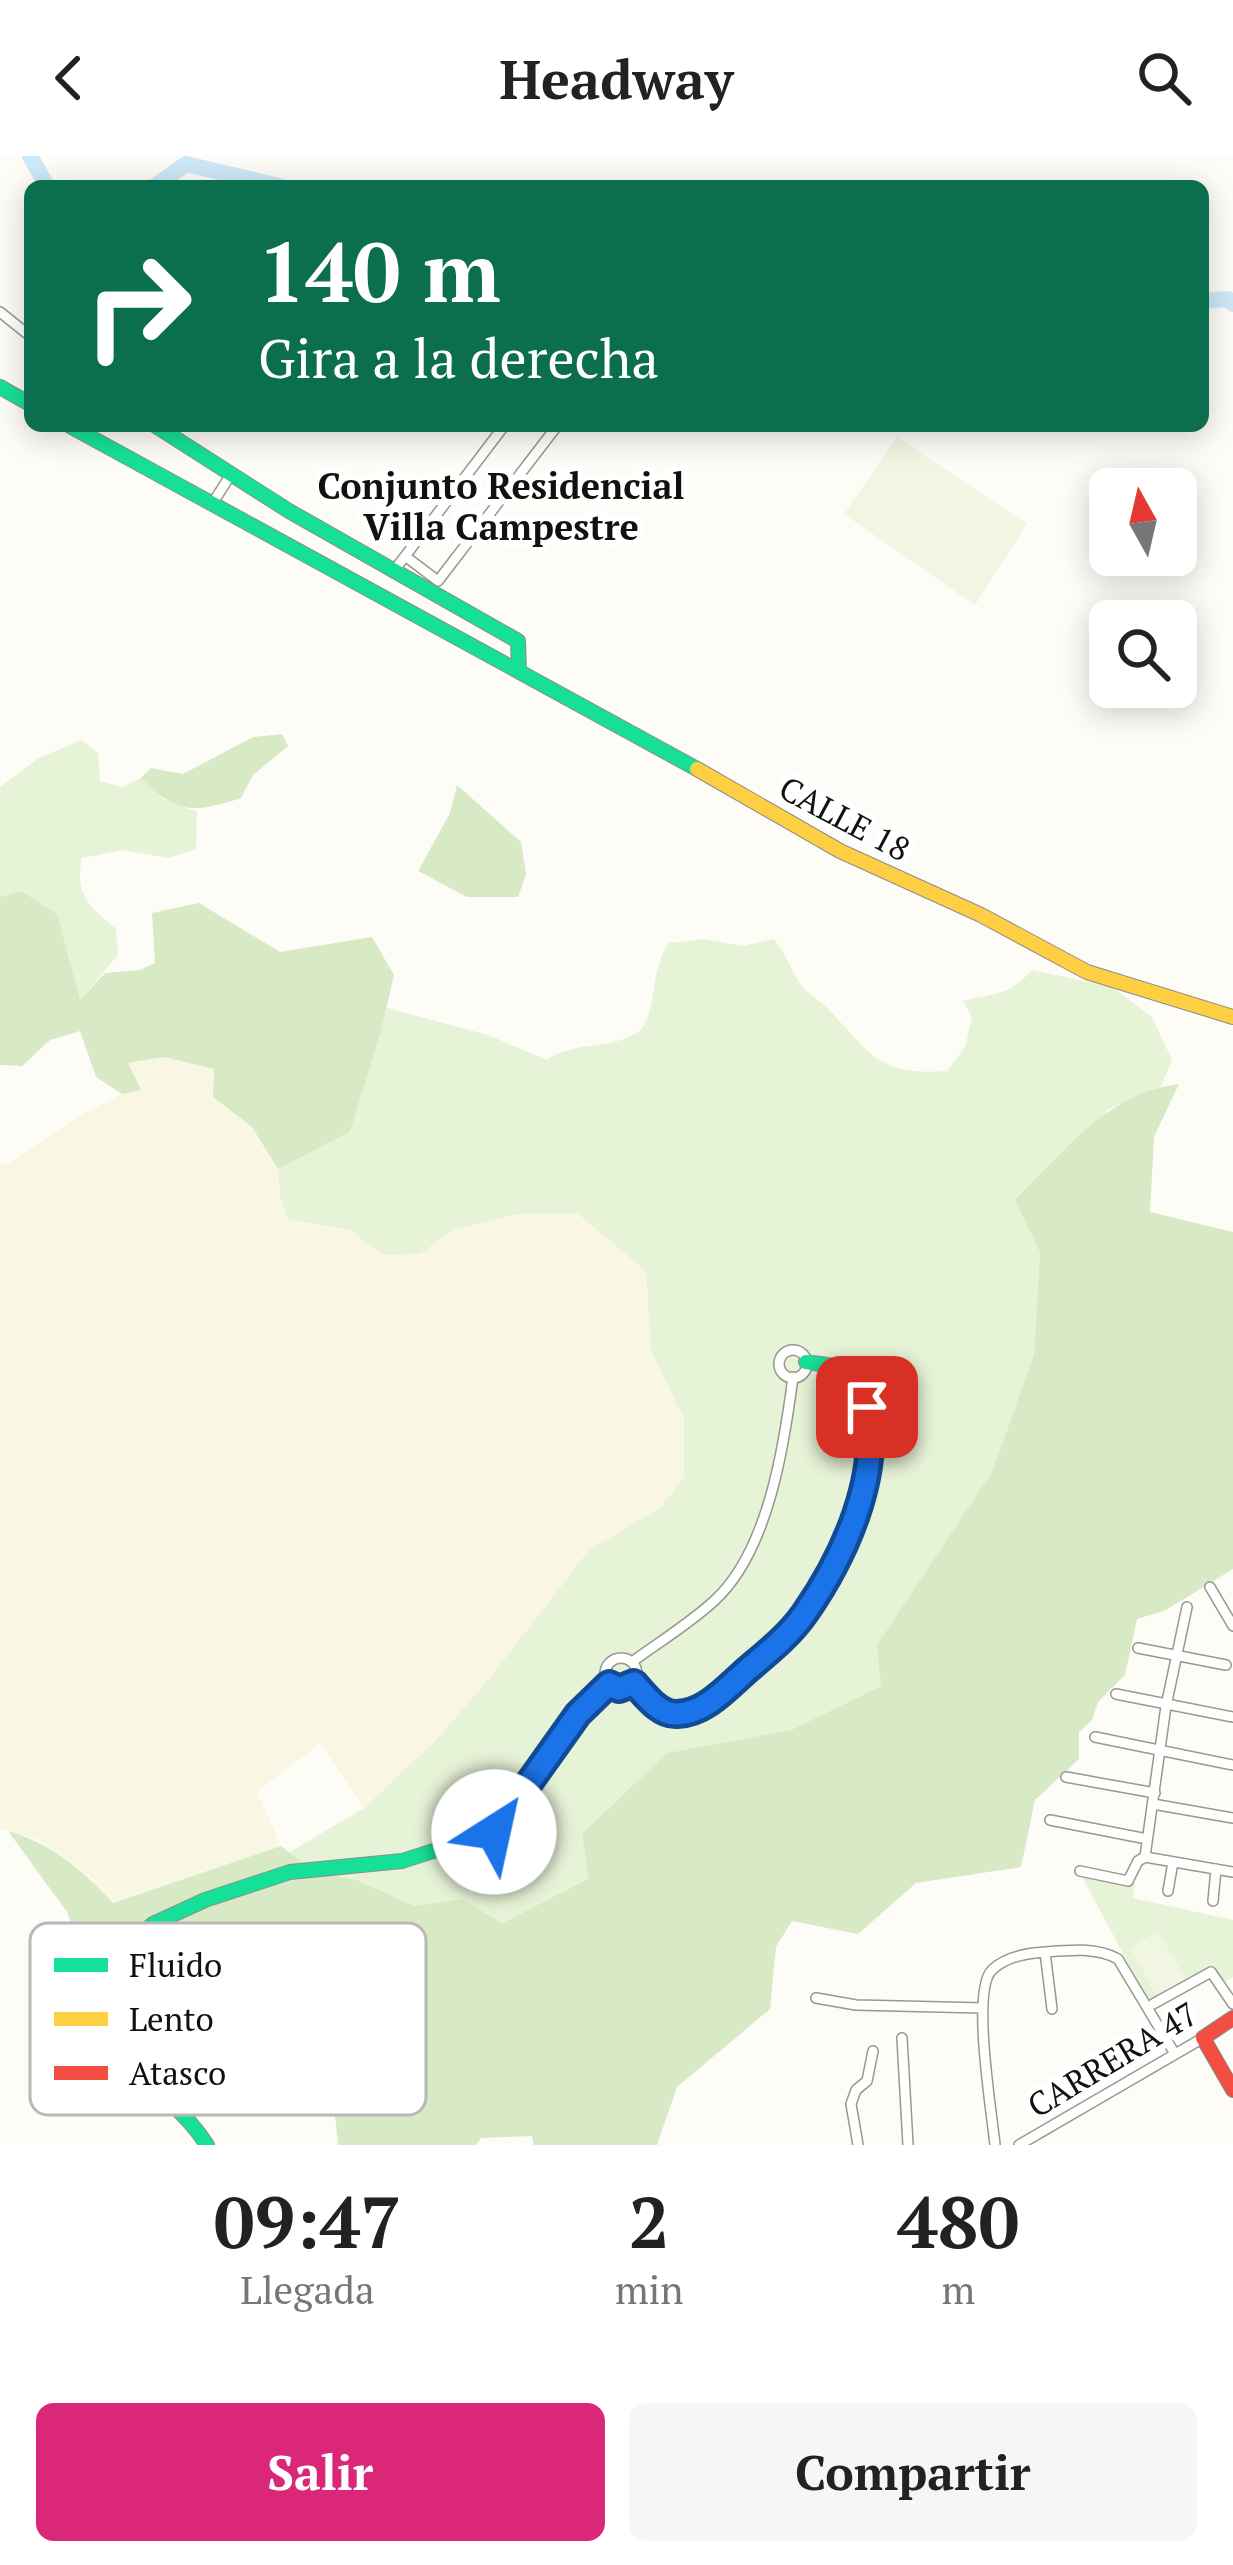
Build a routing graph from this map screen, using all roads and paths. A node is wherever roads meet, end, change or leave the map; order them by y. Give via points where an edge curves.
1 (0, 312) edge
2 (24, 331) edge
3 (81, 432) edge
4 (165, 432) edge
5 (499, 432) edge
6 (552, 432) edge
7 (230, 476) junction
8 (212, 504) junction
9 (363, 556) junction
10 (405, 556) junction
11 (393, 572) junction
12 (351, 581) junction
13 (500, 631) junction
14 (487, 654) junction
15 (519, 671) junction
16 (1230, 1019) edge
17 (806, 1362) junction
18 (794, 1377) junction
19 (1210, 1587) dead end
20 (1186, 1607) dead end
21 (1233, 1625) edge
22 (1138, 1648) dead end
23 (1179, 1655) junction
24 (632, 1662) junction
25 (1226, 1664) dead end
26 (634, 1683) junction
27 (609, 1684) junction
28 (1116, 1694) dead end
29 (1166, 1706) junction
30 (1233, 1717) edge
31 (1095, 1737) dead end
32 (1161, 1751) junction
33 (1233, 1765) edge
34 (1066, 1777) dead end
35 (1154, 1798) junction
36 (1233, 1817) edge
37 (1050, 1820) dead end
38 (1147, 1839) junction
39 (1145, 1857) junction
40 (1173, 1862) junction
41 (1216, 1869) junction
42 (1080, 1871) dead end
43 (1233, 1872) edge
44 (1168, 1891) dead end
45 (1213, 1901) dead end
46 (158, 1923) edge
47 (1045, 1952) junction
48 (816, 1998) dead end
49 (1154, 2004) dead end
50 (1233, 2004) edge
51 (982, 2008) junction
52 (1052, 2009) dead end
53 (1233, 2018) edge
54 (902, 2038) dead end
55 (1203, 2038) junction
56 (873, 2051) dead end
57 (1175, 2054) junction
58 (1135, 2062) dead end
59 (1137, 2075) junction
60 (1233, 2090) edge
61 (1053, 2106) dead end
62 (187, 2115) edge
63 (1056, 2123) junction
64 (207, 2145) edge
65 (858, 2145) edge
66 (908, 2145) edge
67 (995, 2145) edge
68 (1019, 2145) edge

1 - 2 street
3 - 8 street, CALLE 18
4 - 7 street
5 - 10 street
6 - 10 street via 438,581
7 - 8 street
7 - 9 street
8 - 12 street, CALLE 18
9 - 11 street
9 - 12 street
10 - 11 street
11 - 13 street
12 - 14 street, CALLE 18
13 - 14 street
13 - 15 street via 518,641
14 - 15 street, CALLE 18
15 - 16 street, CALLE 18 via 840,851 1087,972
17 - 18 street
17 - 18 street via 799,1351 782,1355 779,1368
17 - 26 street via 846,1368 860,1384 872,1435 855,1518 819,1591 768,1653 704,1706 661,1710
18 - 24 street via 776,1469 742,1568 715,1600
19 - 21 street
20 - 23 street
22 - 23 street
23 - 25 street
23 - 29 street
24 - 26 street
24 - 27 street via 609,1663
26 - 27 street
27 - 46 street via 578,1714 494,1832 402,1861 290,1872
28 - 29 street
29 - 30 street
29 - 32 street
31 - 32 street
32 - 33 street
32 - 35 street
34 - 35 street
35 - 36 street
35 - 38 street
37 - 38 street
38 - 39 street
39 - 40 street
39 - 42 street via 1128,1880
40 - 41 street
40 - 44 street
41 - 43 street
41 - 45 street
47 - 51 street via 991,1970
47 - 52 street
47 - 57 street via 1102,1951 1118,1959
48 - 51 street
49 - 50 street via 1211,1972
51 - 67 street
53 - 55 street, CARRERA 47
54 - 66 street
55 - 57 street, CARRERA 47
55 - 60 street
56 - 65 street via 851,2104
57 - 59 street, CARRERA 47
58 - 59 street
59 - 63 street, CARRERA 47
61 - 63 street
62 - 64 street
63 - 68 street, CARRERA 47

